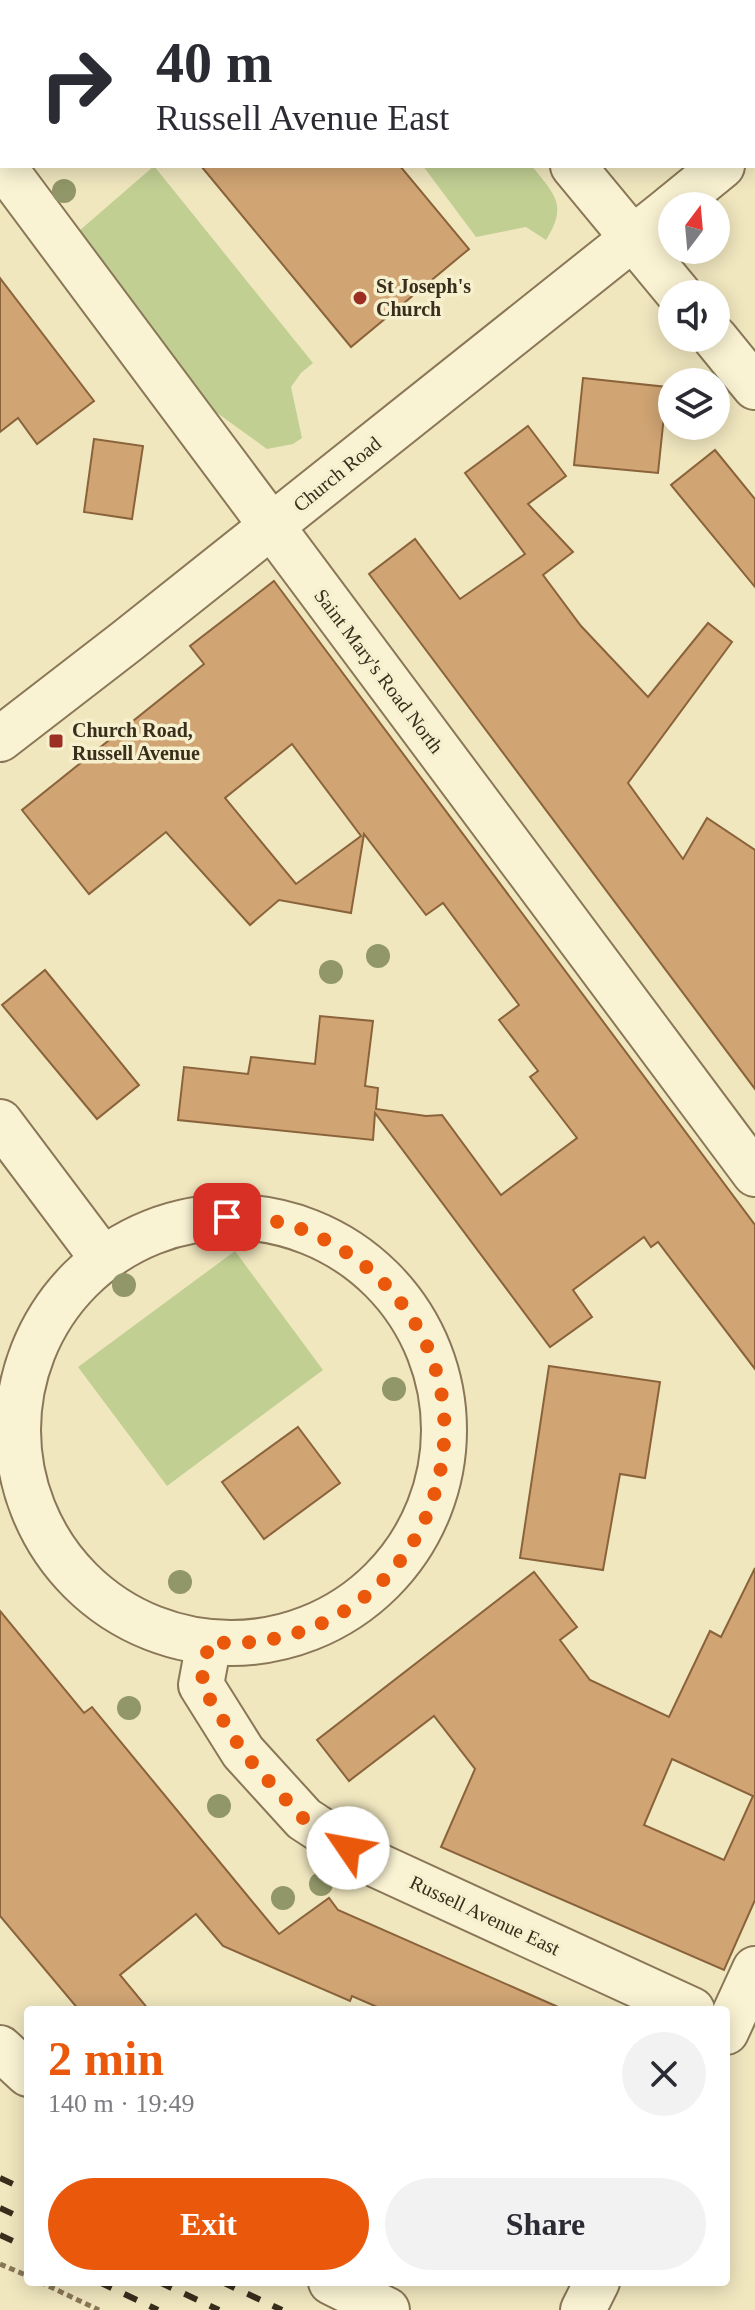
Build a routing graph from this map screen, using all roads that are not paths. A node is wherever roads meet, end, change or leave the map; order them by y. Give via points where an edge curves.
1 (5, 168) edge
2 (575, 168) edge
3 (720, 168) edge
4 (690, 192) edge
5 (658, 217) edge
6 (633, 238) junction
7 (668, 280) edge
8 (726, 352) edge
9 (755, 387) edge
10 (271, 526) junction
11 (0, 739) edge
12 (0, 1122) edge
13 (755, 1174) edge
14 (103, 1259) junction
15 (209, 1642) junction
16 (755, 1969) edge
17 (679, 2006) edge
18 (730, 2006) edge
19 (0, 2048) edge
20 (24, 2070) edge
21 (339, 2286) edge
22 (595, 2286) edge
23 (387, 2310) edge
24 (583, 2310) edge

1 - 10 street, Saint Mary's Road North
2 - 6 street
3 - 4 street, Church Road
5 - 6 street, Church Road
6 - 7 street
6 - 10 street, Church Road
8 - 9 street
10 - 11 street, Church Road
10 - 13 street, Saint Mary's Road North
12 - 14 street
14 - 15 street via 57,1305 27,1364 17,1431 27,1496 46,1536 87,1587 129,1618
14 - 15 street via 141,1236 187,1221 255,1218 290,1225 331,1242 383,1279 419,1329 439,1382 444,1443 436,1490 415,1539 385,1578 353,1606 314,1627 269,1640
15 - 17 street, Russell Avenue East via 201,1685 243,1752 304,1819 370,1862
16 - 18 street
19 - 20 street
21 - 23 street
22 - 24 street

